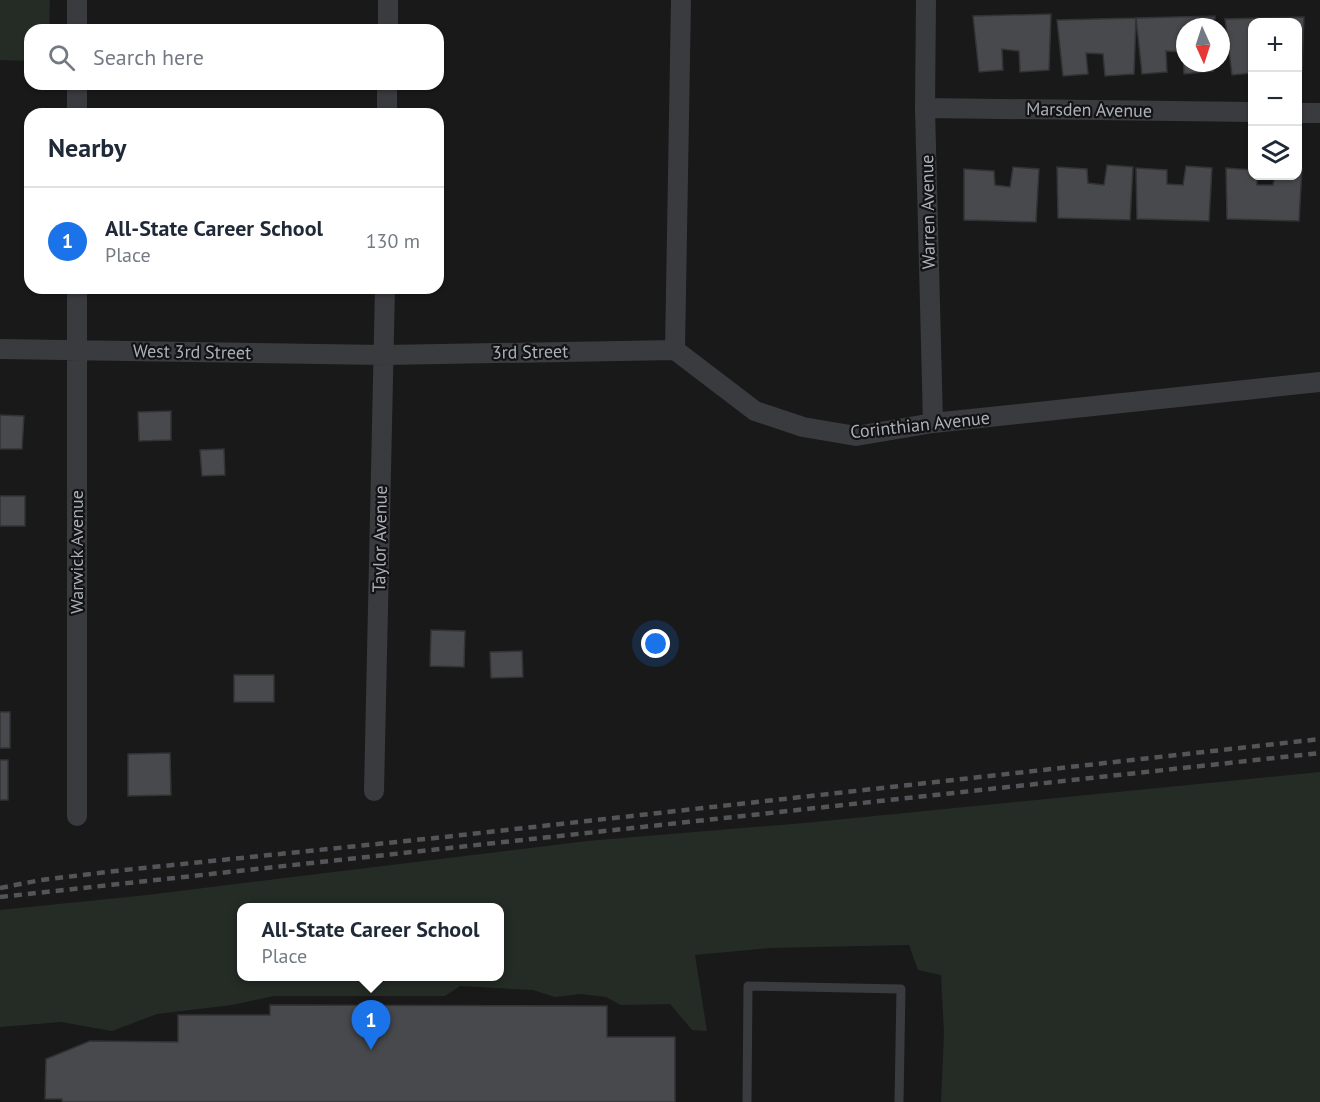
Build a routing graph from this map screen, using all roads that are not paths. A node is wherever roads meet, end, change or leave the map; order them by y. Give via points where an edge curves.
1 (77, 0) edge
2 (388, 0) edge
3 (681, 0) edge
4 (926, 0) edge
5 (77, 24) edge
6 (388, 24) edge
7 (77, 90) edge
8 (387, 90) edge
9 (77, 108) edge
10 (387, 108) edge
11 (925, 108) junction
12 (1248, 112) edge
13 (1302, 113) edge
14 (1320, 113) edge
15 (77, 294) edge
16 (385, 294) edge
17 (0, 349) edge
18 (77, 350) junction
19 (675, 350) junction
20 (385, 355) junction
21 (1320, 382) edge
22 (933, 423) junction
23 (374, 791) dead end
24 (76, 816) dead end
25 (747, 1102) edge
26 (899, 1102) edge

1 - 5 street
2 - 6 street
3 - 19 street
4 - 11 street, Warren Avenue
7 - 9 street
8 - 10 street
11 - 12 street, Marsden Avenue
11 - 22 street, Warren Avenue
13 - 14 street
15 - 18 street, Warwick Avenue
16 - 20 street, Taylor Avenue
17 - 18 street, West 3rd Street
18 - 20 street, West 3rd Street
18 - 24 street, Warwick Avenue
19 - 20 street, 3rd Street
19 - 22 street, Corinthian Avenue via 755,411 803,428 856,436
20 - 23 street, Taylor Avenue
21 - 22 street, Corinthian Avenue
25 - 26 lane via 748,986 901,988

